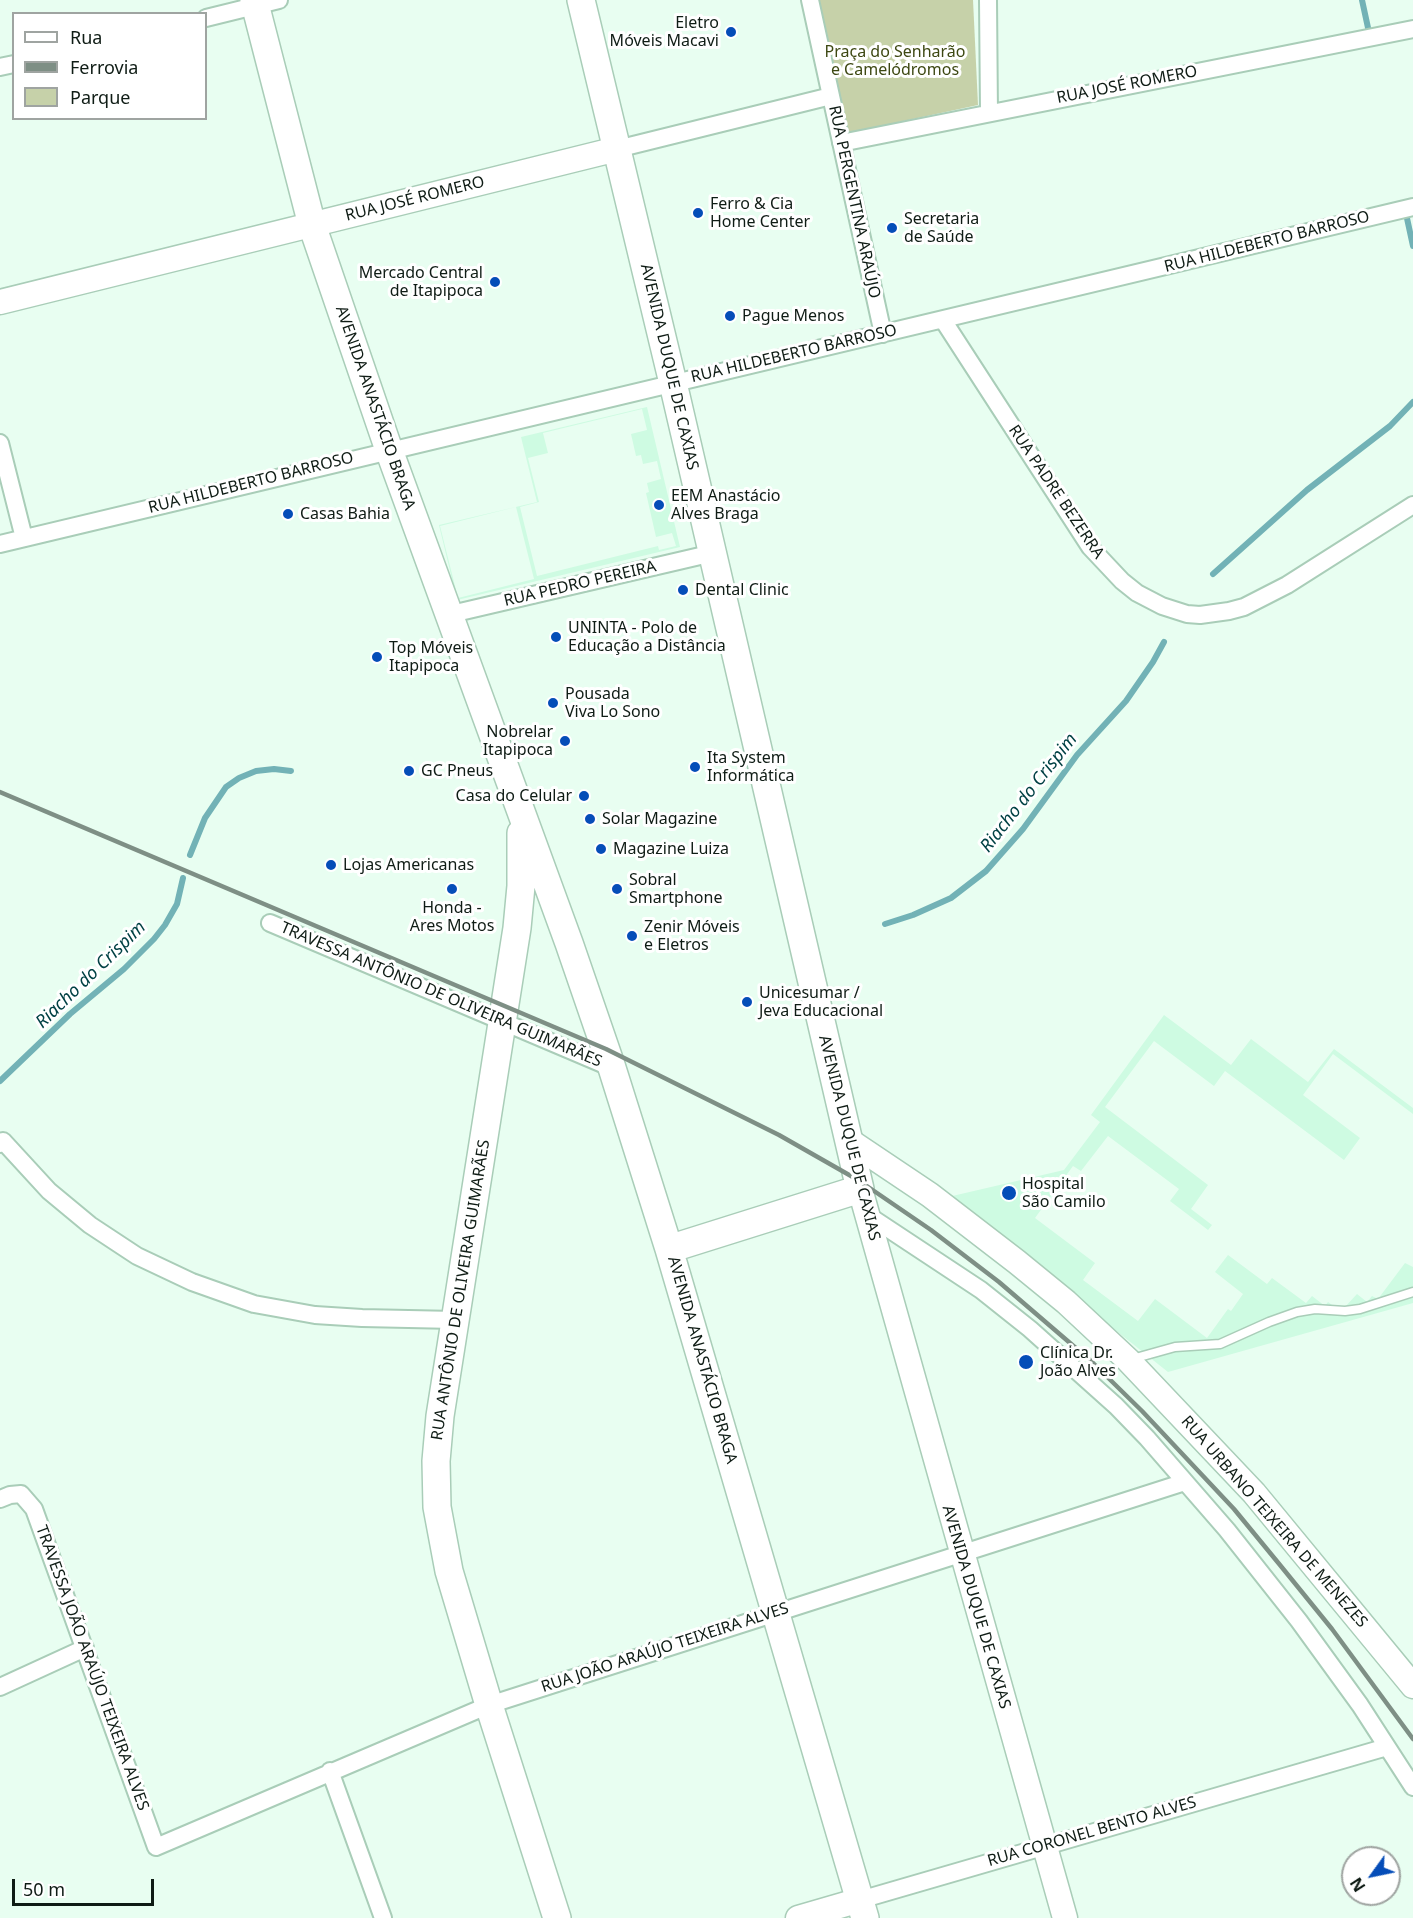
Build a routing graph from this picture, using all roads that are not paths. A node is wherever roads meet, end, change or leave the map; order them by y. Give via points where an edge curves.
1 (580, 0) edge
2 (810, 0) edge
3 (988, 0) edge
4 (263, 2) edge
5 (207, 18) edge
6 (1413, 29) edge
7 (831, 96) junction
8 (989, 113) junction
9 (841, 143) junction
10 (617, 149) junction
11 (1413, 207) edge
12 (312, 225) junction
13 (0, 302) edge
14 (943, 320) junction
15 (883, 334) junction
16 (673, 383) junction
17 (0, 443) edge
18 (388, 450) junction
19 (1413, 505) edge
20 (24, 538) junction
21 (0, 544) edge
22 (712, 553) junction
23 (447, 615) junction
24 (519, 808) junction
25 (270, 923) dead end
26 (504, 1014) junction
27 (612, 1068) junction
28 (848, 1140) junction
29 (0, 1144) edge
30 (863, 1201) junction
31 (669, 1249) junction
32 (1413, 1292) edge
33 (455, 1320) junction
34 (1128, 1360) junction
35 (1185, 1482) junction
36 (0, 1499) edge
37 (961, 1553) junction
38 (776, 1613) junction
39 (85, 1648) junction
40 (1413, 1686) edge
41 (0, 1687) edge
42 (489, 1705) junction
43 (1387, 1748) junction
44 (330, 1771) junction
45 (1413, 1787) edge
46 (1043, 1846) junction
47 (156, 1847) joint
48 (862, 1909) edge
49 (383, 1918) edge
50 (557, 1918) edge
51 (798, 1918) edge
52 (1065, 1918) edge

1 - 10 main road, AVENIDA DUQUE DE CAXIAS
2 - 7 street, RUA PERGENTINA ARAÚJO
3 - 8 street
4 - 5 street
4 - 12 main road, AVENIDA ANASTÁCIO BRAGA
6 - 8 street, RUA JOSÉ ROMERO
7 - 9 street, RUA PERGENTINA ARAÚJO
7 - 10 street, RUA JOSÉ ROMERO
8 - 9 street, RUA JOSÉ ROMERO
9 - 15 street, RUA PERGENTINA ARAÚJO
10 - 12 street, RUA JOSÉ ROMERO
10 - 16 main road, AVENIDA DUQUE DE CAXIAS
11 - 14 street, RUA HILDEBERTO BARROSO
12 - 13 street, RUA JOSÉ ROMERO
12 - 18 main road, AVENIDA ANASTÁCIO BRAGA
14 - 15 street, RUA HILDEBERTO BARROSO
14 - 19 street, RUA PADRE BEZERRA via 1080,534 1109,570 1137,593 1173,610 1200,615 1244,607 1287,585
15 - 16 street, RUA HILDEBERTO BARROSO
16 - 18 street, RUA HILDEBERTO BARROSO
16 - 22 main road, AVENIDA DUQUE DE CAXIAS
17 - 20 street
18 - 20 street, RUA HILDEBERTO BARROSO
18 - 23 main road, AVENIDA ANASTÁCIO BRAGA
20 - 21 street, RUA HILDEBERTO BARROSO
22 - 23 street, RUA PEDRO PEREIRA
22 - 28 main road, AVENIDA DUQUE DE CAXIAS
23 - 24 main road, AVENIDA ANASTÁCIO BRAGA
24 - 26 main road, AVENIDA ANASTÁCIO BRAGA via 521,886
24 - 27 main road, AVENIDA ANASTÁCIO BRAGA
25 - 26 street, TRAVESSA ANTÔNIO DE OLIVEIRA GUIMARÃES
26 - 27 street, TRAVESSA ANTÔNIO DE OLIVEIRA GUIMARÃES
26 - 33 main road, RUA ANTÔNIO DE OLIVEIRA GUIMARÃES
27 - 31 main road, AVENIDA ANASTÁCIO BRAGA
28 - 30 main road, AVENIDA DUQUE DE CAXIAS
28 - 34 street, RUA URBANO TEIXEIRA DE MENEZES via 930,1195 1017,1262
29 - 33 street via 3,1141 49,1191 90,1225 137,1256 192,1282 254,1304 315,1315
30 - 31 main road
30 - 35 street via 1030,1329 1116,1406
30 - 37 street, AVENIDA DUQUE DE CAXIAS
31 - 38 main road, AVENIDA ANASTÁCIO BRAGA
32 - 34 lane via 1360,1310 1297,1312 1220,1344 1175,1347
33 - 42 main road, RUA ANTÔNIO DE OLIVEIRA GUIMARÃES via 440,1416 437,1507 449,1571
34 - 40 street, RUA URBANO TEIXEIRA DE MENEZES via 1254,1493
35 - 37 street, RUA JOÃO ARAÚJO TEIXEIRA ALVES
35 - 43 street via 1299,1622
36 - 39 street, TRAVESSA JOÃO ARAÚJO TEIXEIRA ALVES via 21,1494 34,1509
37 - 38 street, RUA JOÃO ARAÚJO TEIXEIRA ALVES
37 - 46 street, AVENIDA DUQUE DE CAXIAS
38 - 42 street, RUA JOÃO ARAÚJO TEIXEIRA ALVES
38 - 48 main road, AVENIDA ANASTÁCIO BRAGA
39 - 41 street
39 - 47 street, TRAVESSA JOÃO ARAÚJO TEIXEIRA ALVES
42 - 44 street, RUA JOÃO ARAÚJO TEIXEIRA ALVES
42 - 50 main road, RUA ANTÔNIO DE OLIVEIRA GUIMARÃES
43 - 45 street
43 - 46 street, RUA CORONEL BENTO ALVES
44 - 47 street, RUA JOÃO ARAÚJO TEIXEIRA ALVES
44 - 49 street
46 - 48 street, RUA CORONEL BENTO ALVES
46 - 52 street, AVENIDA DUQUE DE CAXIAS
48 - 51 street, RUA CORONEL BENTO ALVES

